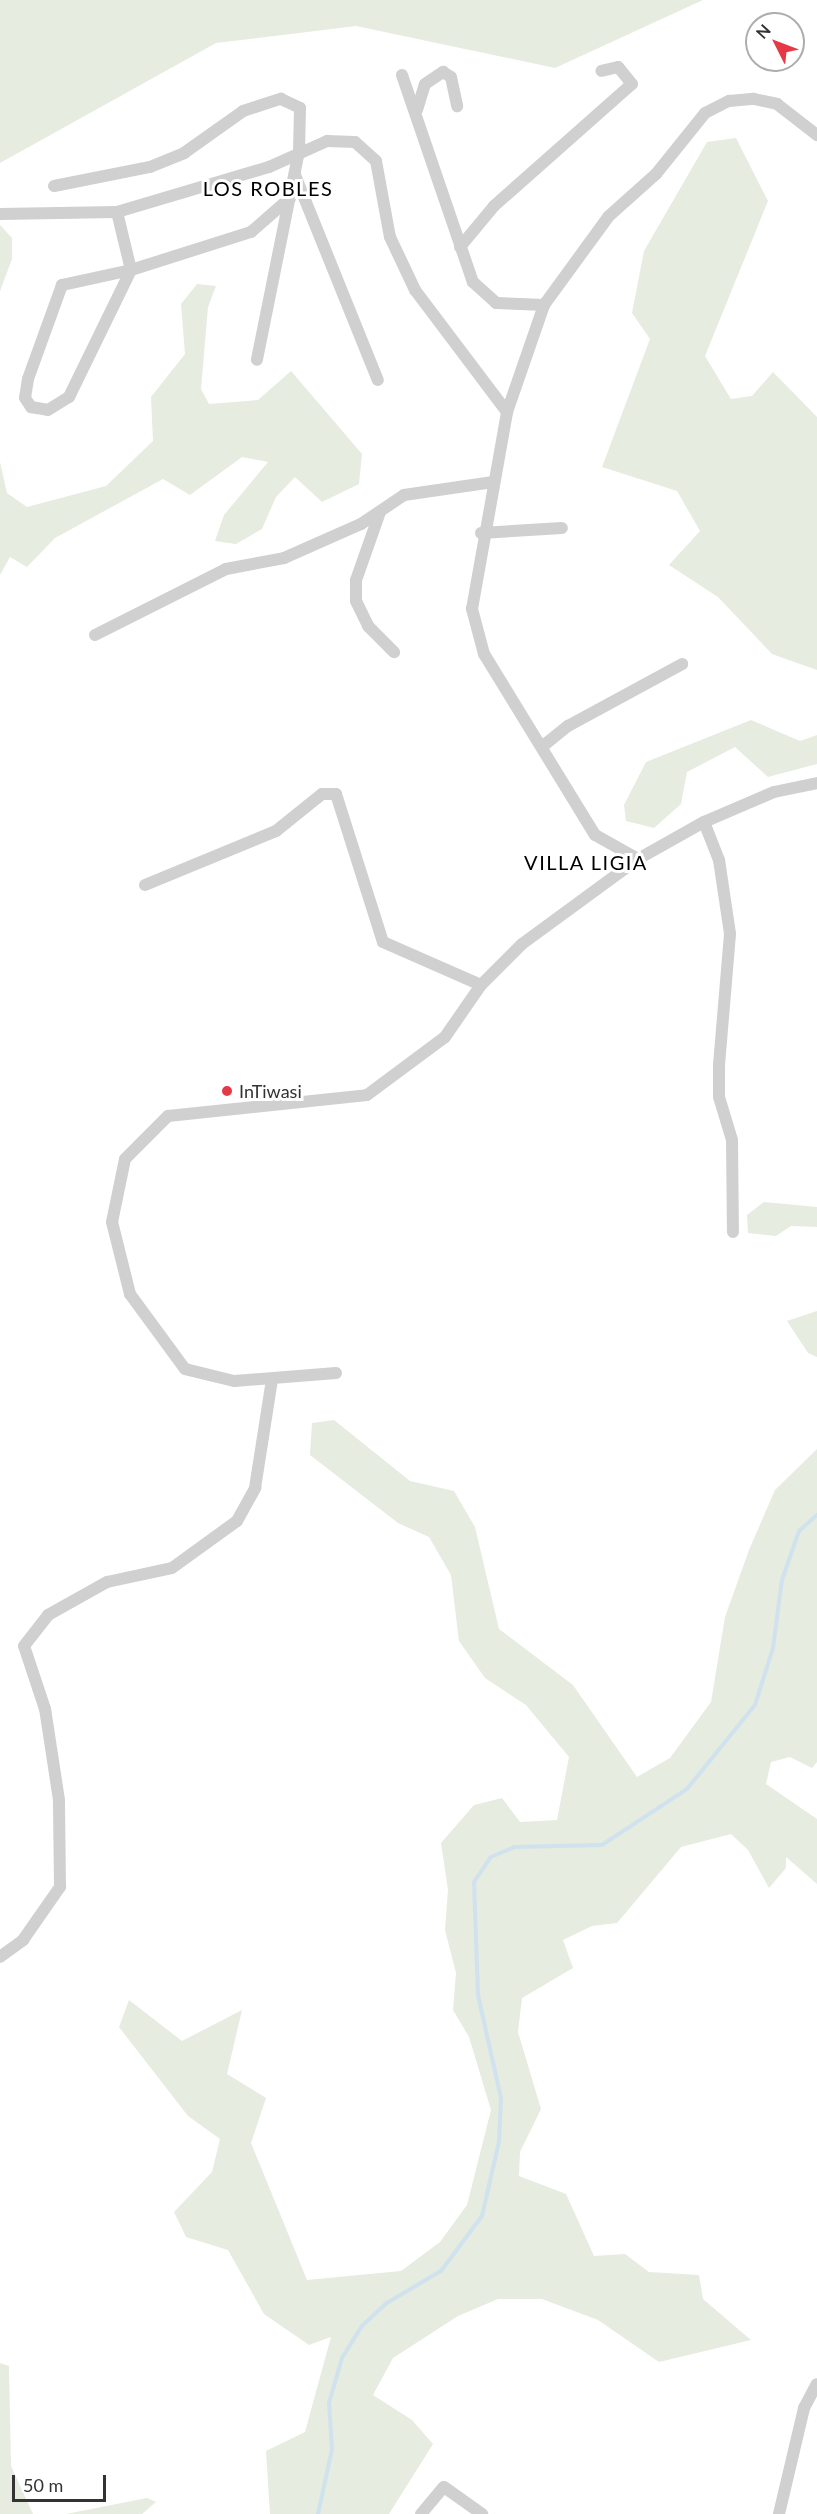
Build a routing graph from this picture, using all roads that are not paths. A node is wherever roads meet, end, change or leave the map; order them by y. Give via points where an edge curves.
1 (601, 71) dead end
2 (402, 75) dead end
3 (457, 106) dead end
4 (417, 110) junction
5 (817, 135) edge
6 (299, 151) junction
7 (295, 175) junction
8 (54, 186) dead end
9 (290, 198) junction
10 (117, 212) junction
11 (0, 214) edge
12 (460, 247) junction
13 (131, 270) junction
14 (544, 305) junction
15 (257, 360) dead end
16 (378, 380) dead end
17 (507, 412) junction
18 (493, 482) junction
19 (380, 512) junction
20 (562, 528) dead end
21 (481, 533) junction
22 (95, 635) dead end
23 (393, 652) dead end
24 (682, 664) dead end
25 (543, 746) junction
26 (817, 783) edge
27 (704, 822) junction
28 (638, 859) junction
29 (145, 885) dead end
30 (481, 985) junction
31 (733, 1232) dead end
32 (336, 1373) dead end
33 (272, 1380) junction
34 (0, 1957) edge
35 (817, 2384) edge
36 (421, 2514) edge
37 (482, 2514) edge
38 (779, 2514) edge

1 - 12 street via 618,67 632,84 494,206
2 - 4 street
3 - 4 street via 451,77 443,72 425,84
4 - 12 street
5 - 14 street via 777,104 754,99 729,101 705,113 656,174 609,216
6 - 7 street
6 - 8 street via 300,108 281,99 243,111 184,153 150,167
6 - 10 street via 269,167
6 - 17 street via 327,141 355,142 368,149 383,180 390,237 415,290
7 - 9 street
7 - 16 street
9 - 13 street via 251,232
9 - 15 street
10 - 11 street
10 - 13 street
12 - 14 street via 472,282 496,303
13 - 13 street via 69,397 48,410 31,407 25,398 28,379 62,285
14 - 17 street
17 - 18 street
18 - 19 street via 404,495
18 - 21 street
19 - 22 street via 284,558 226,568
19 - 23 street via 356,580 356,601 368,626
20 - 21 street
21 - 25 street via 472,609 484,654
24 - 25 street via 568,726
25 - 28 street via 595,835
26 - 27 street via 774,792
27 - 28 street
27 - 31 street via 719,860 730,934 719,1097 732,1140
28 - 30 street via 522,944
29 - 30 street via 276,831 322,794 336,794 383,942
30 - 33 street via 445,1037 367,1095 168,1116 125,1159 112,1222 130,1294 184,1369 234,1381
32 - 33 street
33 - 34 street via 255,1488 237,1521 172,1568 107,1582 48,1615 24,1646 45,1709 59,1800 60,1887 23,1940
35 - 38 street via 804,2408
36 - 37 street via 444,2487

